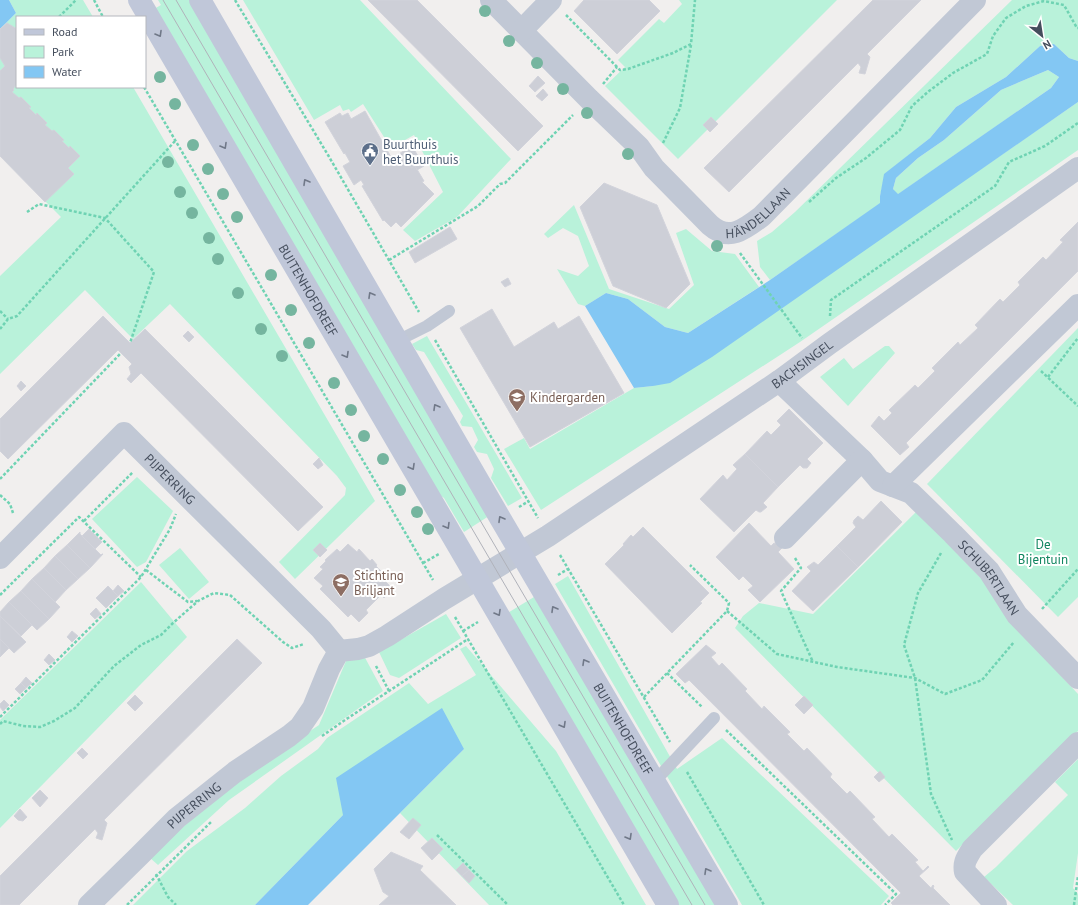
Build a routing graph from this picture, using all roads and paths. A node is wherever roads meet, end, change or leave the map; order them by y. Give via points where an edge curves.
1 (76, 0) edge
2 (94, 0) edge
3 (139, 0) edge
4 (200, 0) edge
5 (235, 0) edge
6 (491, 0) edge
7 (694, 0) edge
8 (975, 0) edge
9 (557, 6) edge
10 (60, 16) edge
11 (103, 16) edge
12 (1078, 28) edge
13 (521, 31) junction
14 (691, 44) junction
15 (617, 67) junction
16 (145, 88) edge
17 (589, 99) junction
18 (1078, 123) edge
19 (175, 141) junction
20 (649, 160) junction
21 (1078, 168) edge
22 (806, 205) dead end
23 (27, 212) dead end
24 (105, 218) junction
25 (748, 251) dead end
26 (742, 256) dead end
27 (389, 260) junction
28 (754, 273) dead end
29 (1078, 305) edge
30 (0, 311) edge
31 (449, 311) dead end
32 (8, 319) junction
33 (427, 326) junction
34 (792, 327) dead end
35 (0, 329) edge
36 (1078, 338) edge
37 (397, 341) junction
38 (130, 344) dead end
39 (829, 344) junction
40 (1030, 352) junction
41 (121, 353) dead end
42 (1048, 377) junction
43 (779, 381) junction
44 (1078, 406) edge
45 (147, 458) junction
46 (862, 460) junction
47 (0, 479) edge
48 (893, 486) junction
49 (177, 510) dead end
50 (84, 521) junction
51 (953, 534) junction
52 (548, 536) junction
53 (785, 538) joint
54 (521, 553) junction
55 (0, 558) edge
56 (690, 565) dead end
57 (1078, 569) edge
58 (146, 570) junction
59 (141, 577) junction
60 (478, 579) junction
61 (0, 596) edge
62 (444, 599) junction
63 (198, 601) junction
64 (727, 611) junction
65 (1028, 626) junction
66 (468, 639) junction
67 (333, 643) junction
68 (369, 646) junction
69 (813, 662) junction
70 (667, 673) junction
71 (915, 678) junction
72 (1078, 678) edge
73 (389, 690) junction
74 (644, 697) junction
75 (0, 717) edge
76 (714, 718) junction
77 (0, 724) edge
78 (321, 737) dead end
79 (1078, 743) edge
80 (678, 756) junction
81 (655, 781) junction
82 (212, 820) dead end
83 (437, 835) dead end
84 (140, 856) junction
85 (963, 865) junction
86 (157, 875) junction
87 (1078, 876) edge
88 (88, 905) edge
89 (127, 905) edge
90 (176, 905) edge
91 (508, 905) edge
92 (624, 905) edge
93 (668, 905) edge
94 (727, 905) edge
95 (764, 905) edge
96 (885, 905) edge
97 (996, 905) edge
98 (1074, 905) edge

1 - 10 path
2 - 11 path
3 -> 60 street, BUITENHOFDREEF
37 -> 4 street, BUITENHOFDREEF
5 - 27 path
6 - 13 street, HÄNDELLAAN
7 - 14 path
8 - 20 street, HÄNDELLAAN via 762,216 745,230 729,233 716,230
9 - 13 street
9 - 15 path
12 - 22 path via 1064,6 1044,1 1026,6 1006,18 993,36 987,54 953,73 929,91 912,106 900,130 836,178
13 - 17 street, HÄNDELLAAN
14 - 15 path via 628,70 620,70
14 - 20 path via 680,108 661,148
15 - 17 path
16 - 19 path
17 - 20 street, HÄNDELLAAN via 612,119
17 - 27 path via 506,183 500,184 478,206
18 - 39 path via 1046,146 1009,162 995,186 831,300
19 - 24 path
19 - 62 path
21 - 39 street, BACHSINGEL
23 - 24 path via 39,204
24 - 32 path via 17,316
24 - 38 path via 154,272
25 - 26 path
27 - 33 path
28 - 34 path
29 - 40 street
30 - 32 path
31 - 33 lane
32 - 35 path
33 - 37 lane
33 - 52 path
36 - 42 path
54 -> 37 street, BUITENHOFDREEF
39 - 43 street, BACHSINGEL
40 - 42 path via 1040,370
40 - 48 street
41 - 47 path
42 - 44 path
43 - 46 street, SCHUBERTLAAN
43 - 52 street, BACHSINGEL
45 - 50 path
45 - 55 street, PIJPERRING via 124,433
45 - 67 street, PIJPERRING
46 - 48 street, SCHUBERTLAAN via 880,481
46 - 53 street
48 - 51 street, SCHUBERTLAAN via 911,493
49 - 58 path via 170,529
50 - 59 path
50 - 61 path via 80,517
51 - 65 street, SCHUBERTLAAN via 989,570 1017,615
51 - 71 path via 918,593 904,645
52 - 54 street, BACHSINGEL
52 - 74 path
53 - 69 path via 801,568 781,591
54 - 60 street
81 -> 54 street, BUITENHOFDREEF
56 - 64 path via 729,603
57 - 65 path
58 - 59 path
58 - 63 path via 188,602
59 - 75 path
60 - 62 street
60 -> 93 street, BUITENHOFDREEF
62 - 66 path
62 - 68 street
63 - 67 path via 214,593 230,595 292,648
63 - 77 path via 161,635 141,645 114,666 75,708 40,727 3,721
64 - 69 path via 777,654
64 - 70 path
65 - 71 path via 982,680 945,694
65 - 72 street, SCHUBERTLAAN
66 - 73 path
66 - 92 path
67 - 68 street via 358,649
67 - 84 street, PIJPERRING via 328,669 313,708 300,727 207,793 177,818
68 - 73 path
69 - 71 path via 837,668
70 - 74 path
70 - 76 path
71 - 85 path via 931,794
73 - 78 path
74 - 80 path
76 - 80 lane
76 - 96 path via 896,894
79 - 85 street via 972,849
80 - 81 lane
80 - 95 path
94 -> 81 street, BUITENHOFDREEF
82 - 86 path
83 - 91 path
84 - 86 path
84 - 88 street, PIJPERRING
85 - 97 street via 965,872
86 - 89 path
86 - 90 path via 168,897
87 - 98 path

